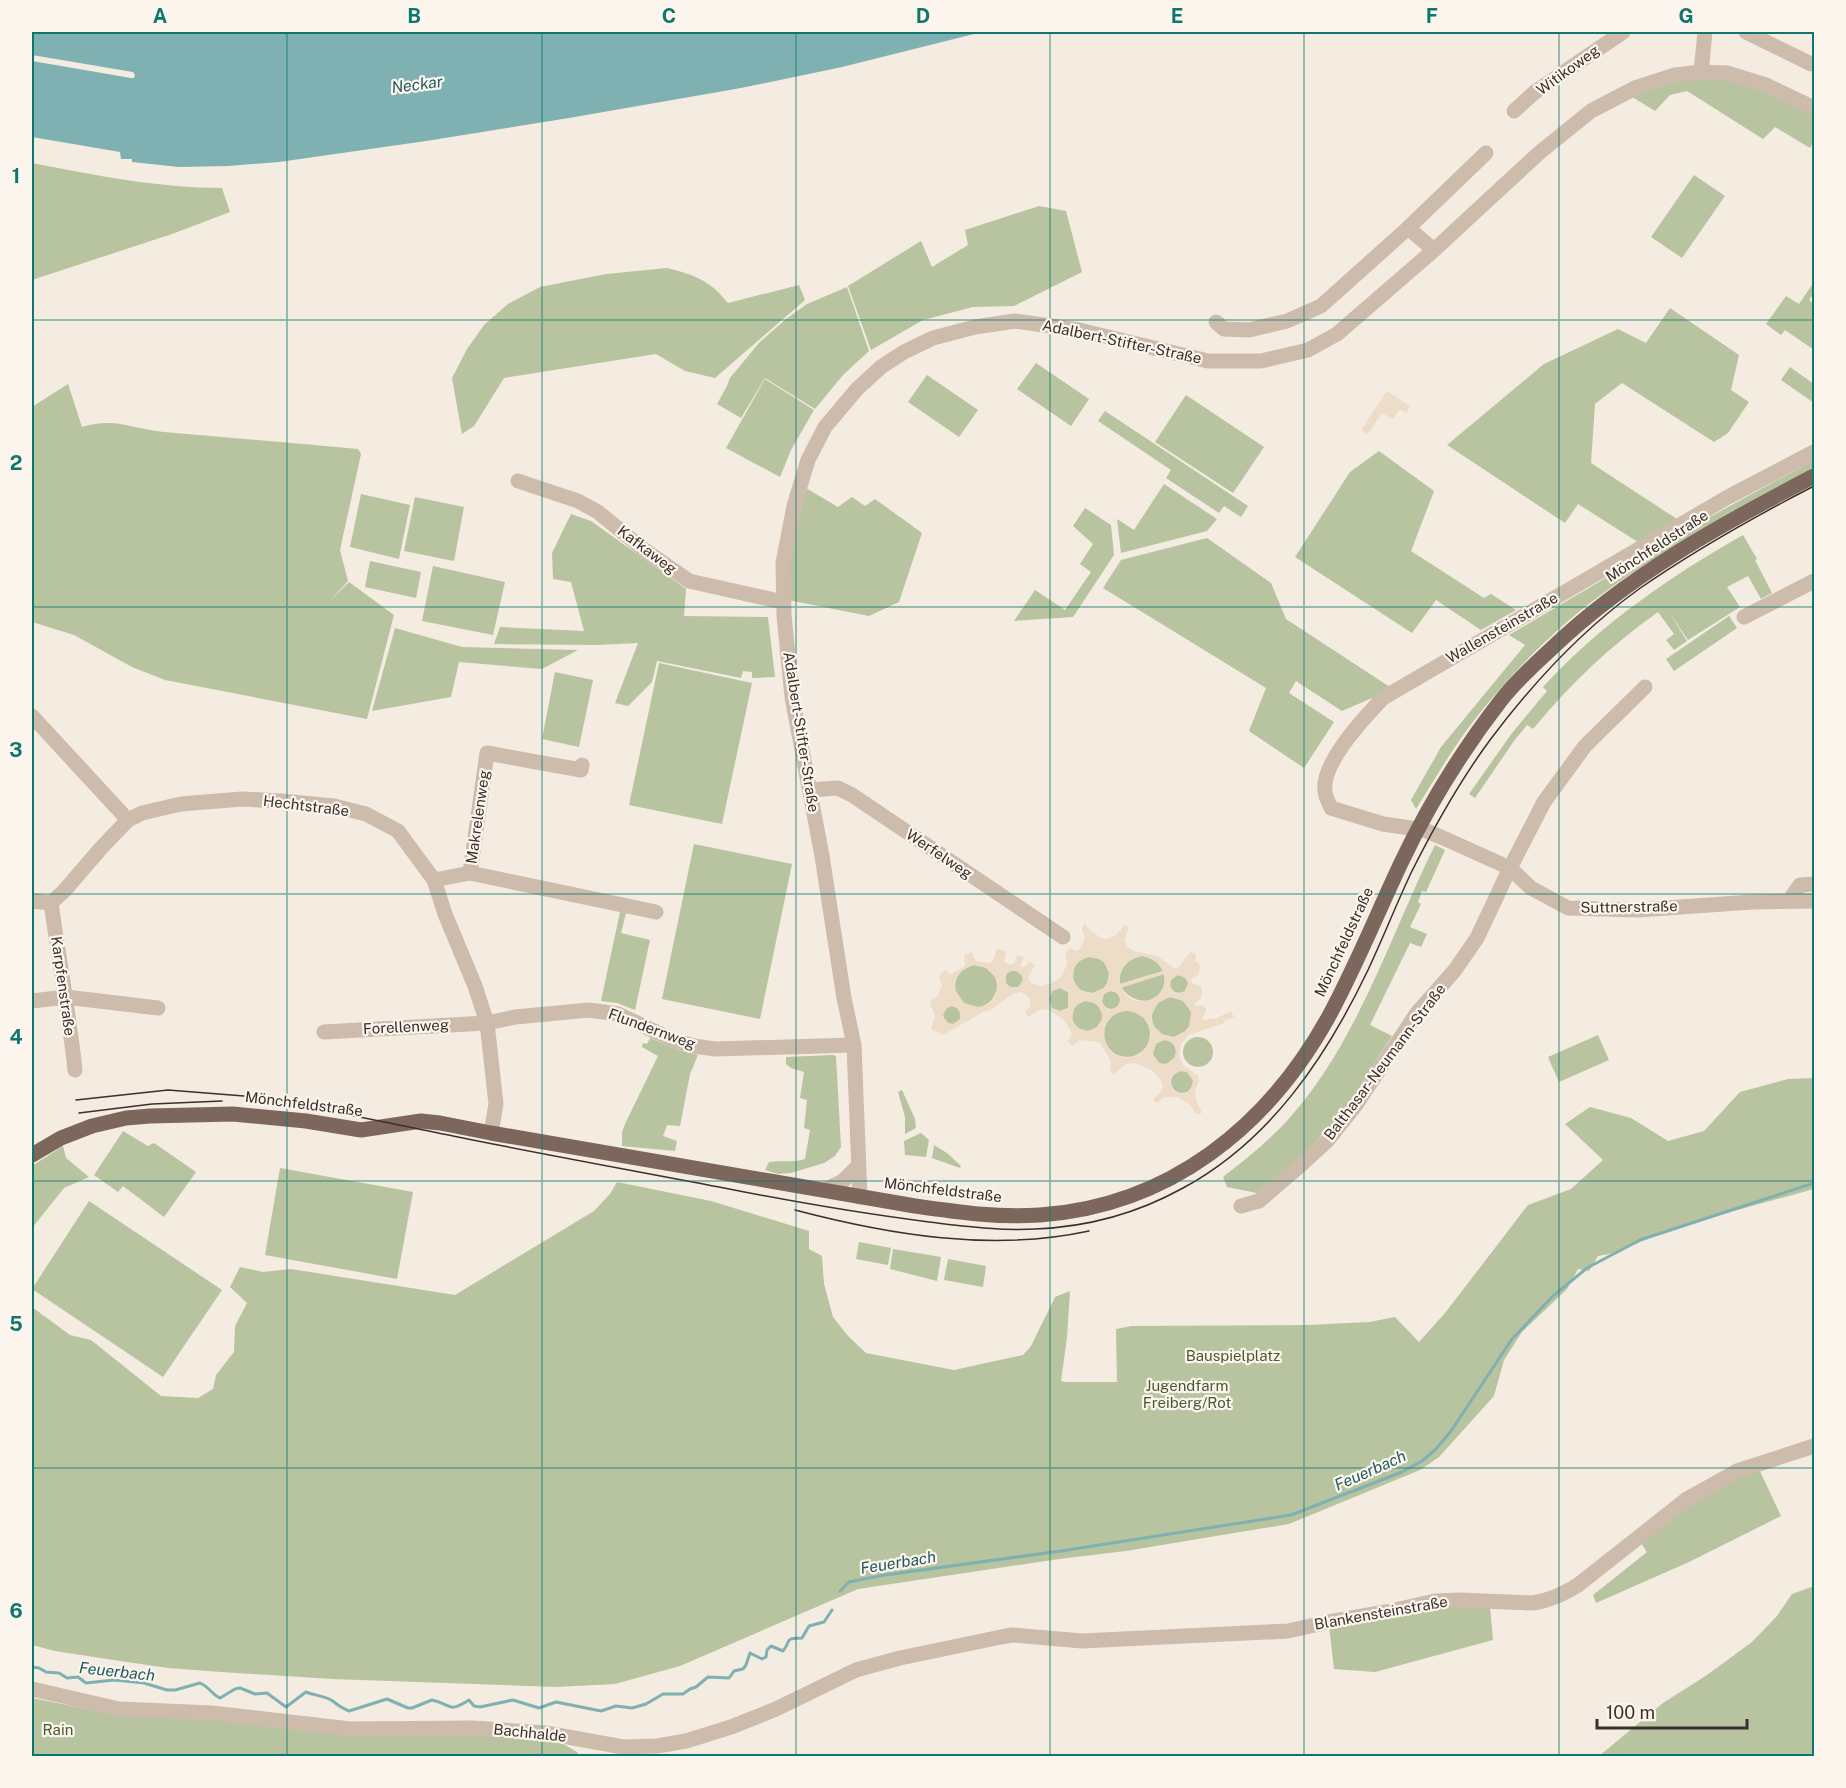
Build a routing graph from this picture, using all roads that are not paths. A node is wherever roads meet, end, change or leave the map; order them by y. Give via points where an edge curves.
1 (1623, 32) edge
2 (1705, 32) edge
3 (1746, 32) edge
4 (1811, 64) dead end
5 (1701, 72) junction
6 (1815, 108) edge
7 (1514, 111) dead end
8 (1486, 153) dead end
9 (1408, 228) junction
10 (1434, 250) junction
11 (1216, 322) dead end
12 (1815, 452) edge
13 (1815, 476) edge
14 (518, 481) dead end
15 (1815, 581) edge
16 (784, 609) junction
17 (1744, 617) dead end
18 (1645, 687) dead end
19 (32, 716) edge
20 (582, 765) dead end
21 (810, 790) junction
22 (128, 820) junction
23 (1418, 830) junction
24 (1510, 868) junction
25 (470, 873) junction
26 (434, 880) junction
27 (1815, 884) edge
28 (32, 901) edge
29 (1789, 901) junction
30 (1815, 901) edge
31 (51, 903) junction
32 (656, 912) dead end
33 (1063, 937) dead end
34 (66, 997) junction
35 (32, 1002) edge
36 (158, 1008) dead end
37 (487, 1023) junction
38 (324, 1032) dead end
39 (854, 1045) junction
40 (75, 1070) dead end
41 (491, 1133) junction
42 (32, 1155) edge
43 (858, 1166) junction
44 (825, 1190) junction
45 (860, 1197) junction
46 (1240, 1206) dead end
47 (1815, 1446) edge
48 (1012, 1635) joint
49 (32, 1689) edge

1 - 7 street, Witikoweg via 1535,92
2 - 5 street
3 - 4 street
5 - 6 street, Adalbert-Stifter-Straße via 1726,73 1766,85
5 - 10 street, Adalbert-Stifter-Straße via 1675,75 1635,88 1592,111 1539,153
8 - 9 street
9 - 10 street
9 - 11 street via 1321,306 1287,321 1249,330 1224,329
10 - 16 street, Adalbert-Stifter-Straße via 1337,334 1308,350 1261,362 1208,361 1079,330 1015,321 933,338 904,352 857,389 825,427 808,460 783,563
12 - 23 street, Wallensteinstraße via 1728,497 1383,698 1354,729 1328,770 1325,791 1331,808
13 - 23 main road, Mönchfeldstraße via 1661,562 1567,633 1493,711
14 - 16 street, Kafkaweg via 578,501 598,512 689,581
15 - 17 street
16 - 21 street, Adalbert-Stifter-Straße via 792,697
18 - 24 street, Balthasar-Neumann-Straße via 1585,746 1544,802
19 - 22 street
20 - 25 street, Makrelenweg via 581,770 487,753
21 - 33 street, Werfelweg via 838,788 852,795
21 - 39 street, Adalbert-Stifter-Straße
22 - 26 street, Hechtstraße via 181,804 242,800 334,806 366,814 398,831
22 - 31 street, Hechtstraße
23 - 24 street, Suttnerstraße
23 - 45 main road, Mönchfeldstraße via 1334,1005 1301,1061 1255,1117 1219,1149 1191,1167 1124,1198 1096,1207 1041,1215 972,1214
24 - 29 street, Suttnerstraße via 1531,888 1568,908 1637,910
24 - 46 street, Balthasar-Neumann-Straße via 1478,938 1417,1013 1355,1106 1303,1163 1258,1201
25 - 26 street, Makrelenweg
25 - 32 street, Makrelenweg
26 - 37 street, Hechtstraße
27 - 29 street via 1800,885
28 - 31 street
29 - 30 street, Suttnerstraße
31 - 34 street, Karpfenstraße
34 - 35 street
34 - 36 street
34 - 40 street, Karpfenstraße
37 - 38 street, Forellenweg
37 - 39 street, Flundernweg via 589,1010 618,1014 673,1040 715,1049
37 - 41 street, Hechtstraße via 496,1104
39 - 43 street, Adalbert-Stifter-Straße
41 - 42 main road, Mönchfeldstraße via 421,1121 361,1130 244,1114 150,1116 92,1126
41 - 44 main road, Mönchfeldstraße
43 - 44 street via 843,1181
43 - 45 street, Adalbert-Stifter-Straße
44 - 45 main road, Mönchfeldstraße
47 - 48 street, Blankensteinstraße via 1737,1471 1687,1499 1578,1585 1560,1596 1533,1604 1435,1601 1288,1631 1082,1641
48 - 49 street, Bachhalde via 856,1670 731,1727 657,1746 623,1747 546,1733 473,1728 350,1729 212,1713 119,1709

